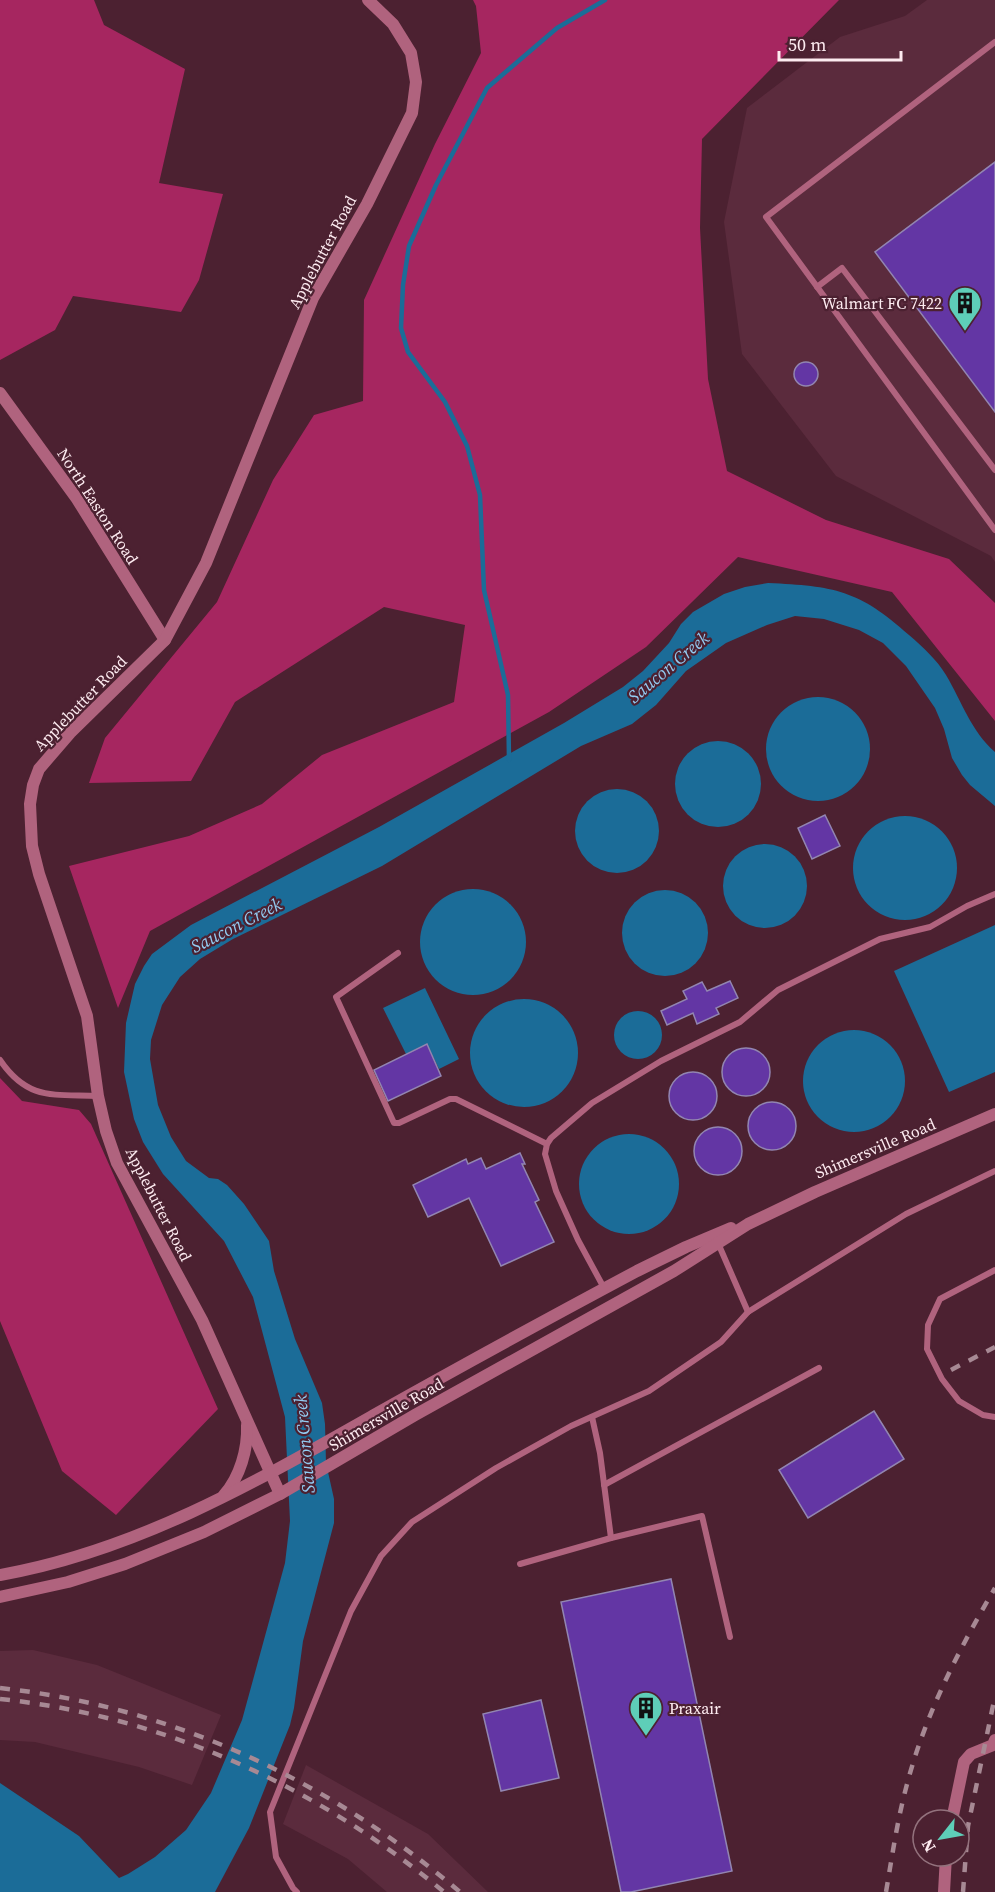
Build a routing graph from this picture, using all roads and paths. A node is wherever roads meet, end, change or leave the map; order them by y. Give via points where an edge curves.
1 (368, 0) edge
2 (995, 42) edge
3 (817, 287) junction
4 (0, 393) edge
5 (995, 470) edge
6 (995, 530) edge
7 (165, 640) junction
8 (995, 894) edge
9 (398, 952) dead end
10 (0, 1060) edge
11 (98, 1096) junction
12 (995, 1114) edge
13 (547, 1144) junction
14 (995, 1170) edge
15 (768, 1214) junction
16 (718, 1243) junction
17 (995, 1270) edge
18 (605, 1288) junction
19 (748, 1312) junction
20 (819, 1368) dead end
21 (245, 1415) junction
22 (592, 1417) junction
23 (995, 1417) edge
24 (270, 1474) junction
25 (604, 1485) junction
26 (280, 1494) junction
27 (220, 1499) junction
28 (611, 1538) junction
29 (520, 1564) dead end
30 (0, 1575) edge
31 (0, 1597) edge
32 (730, 1637) dead end
33 (995, 1740) edge
34 (954, 1808) edge
35 (945, 1868) edge
36 (297, 1892) edge
37 (944, 1892) edge

1 - 7 street, Applebutter Road via 393,24 411,53 416,82 412,113 367,204 313,298 206,563
2 - 3 lane via 766,217
3 - 5 lane via 842,267
3 - 6 lane
4 - 7 street, North Easton Road via 77,499
7 - 11 street, Applebutter Road via 70,733 39,770 30,804 36,865 87,1016
8 - 13 lane via 930,927 880,939 778,990 740,1022 661,1061 592,1102
9 - 13 lane via 336,997 394,1123 456,1099
10 - 11 lane via 11,1076 43,1094
11 - 21 street, Applebutter Road via 117,1163 202,1320
12 - 15 street, Shimersville Road
13 - 18 lane via 545,1154 556,1191
14 - 19 lane via 906,1214
15 - 16 street, Shimersville Road
15 - 18 street, Shimersville Road via 686,1247
16 - 19 lane
16 - 26 street, Shimersville Road
17 - 23 lane via 940,1299 928,1325 927,1349 959,1401 983,1415
18 - 24 street, Shimersville Road
19 - 22 lane via 721,1342 649,1391
20 - 25 lane
21 - 24 street, Applebutter Road
21 - 27 street via 242,1461 233,1483
22 - 25 lane
22 - 36 lane via 496,1468 412,1522 381,1556 351,1611 270,1812 276,1857
24 - 26 street, Applebutter Road
24 - 27 street, Shimersville Road
25 - 28 lane
26 - 31 street, Shimersville Road via 195,1536 125,1564
27 - 30 street, Shimersville Road via 124,1541
28 - 29 lane
28 - 32 lane via 702,1516
33 - 34 street via 964,1762
35 - 37 street

